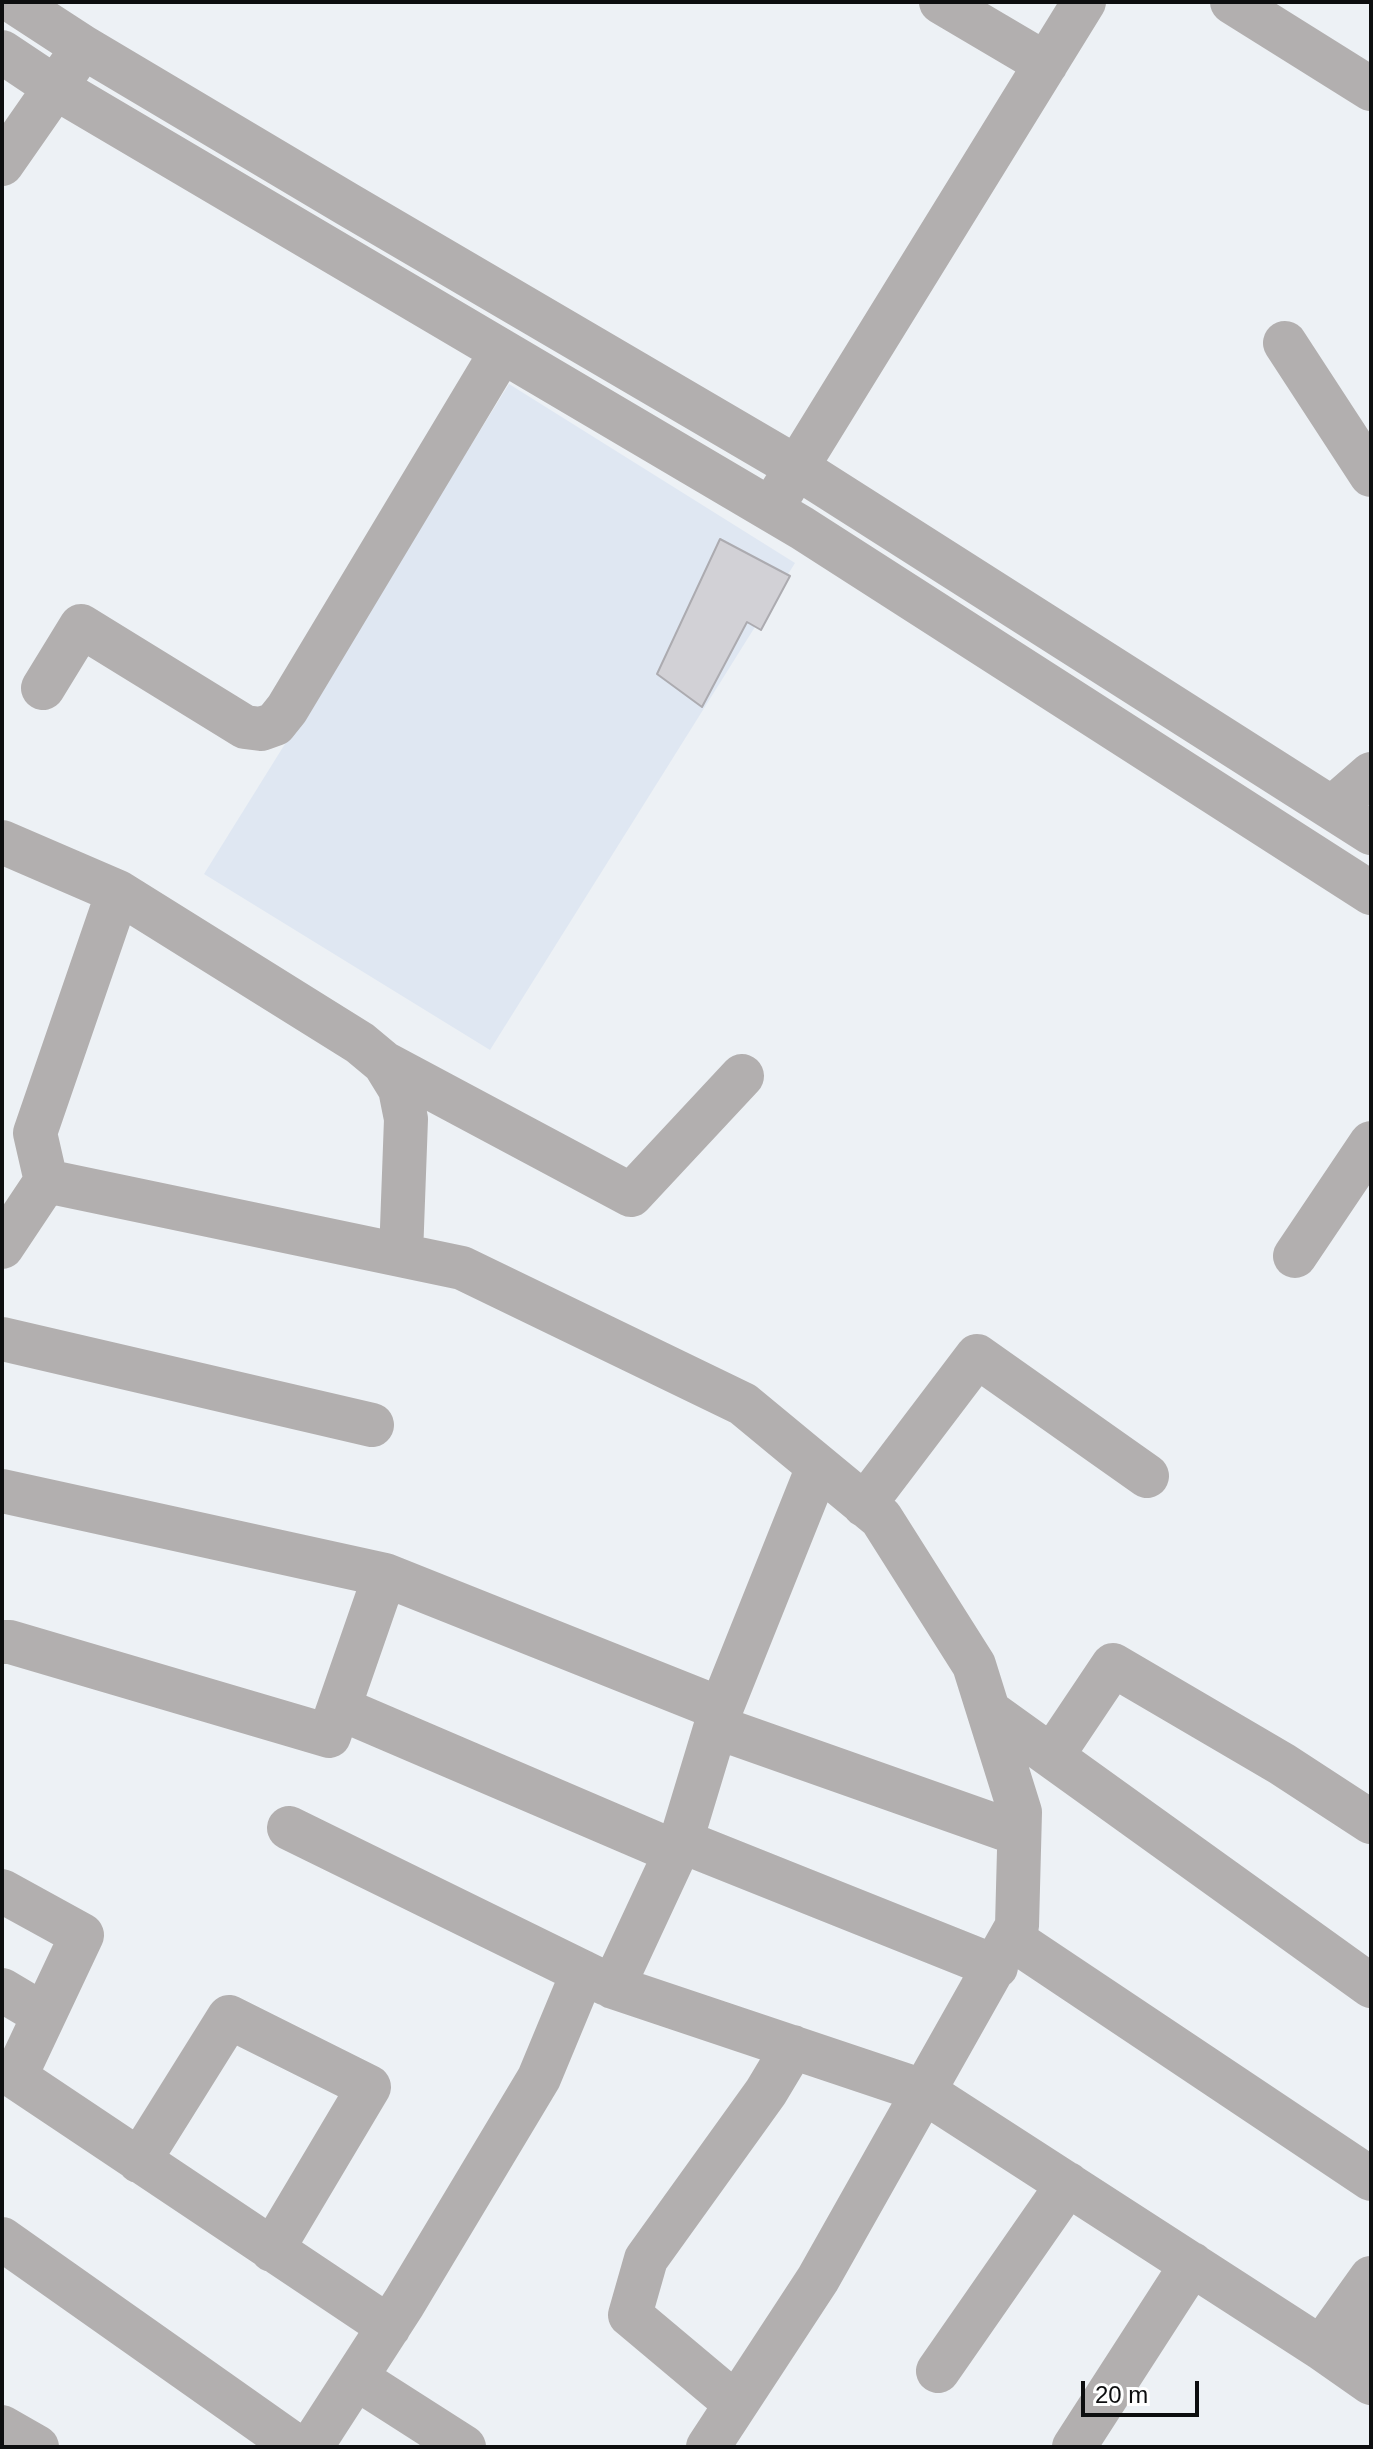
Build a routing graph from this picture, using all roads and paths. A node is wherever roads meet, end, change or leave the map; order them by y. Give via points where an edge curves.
1 (14, 2) edge
2 (941, 2) edge
3 (1084, 2) edge
4 (1232, 2) edge
5 (67, 36) junction
6 (1046, 64) junction
7 (21, 75) edge
8 (1371, 89) edge
9 (2, 164) edge
10 (1285, 343) dead end
11 (502, 351) junction
12 (796, 467) junction
13 (1371, 475) edge
14 (772, 509) junction
15 (43, 688) dead end
16 (1371, 774) edge
17 (1332, 808) junction
18 (1371, 833) edge
19 (2, 842) edge
20 (118, 892) junction
21 (1371, 893) edge
22 (384, 1063) junction
23 (742, 1076) dead end
24 (1371, 1143) edge
25 (46, 1181) junction
26 (2, 1247) edge
27 (401, 1255) junction
28 (1295, 1256) dead end
29 (2, 1339) edge
30 (372, 1425) dead end
31 (818, 1467) junction
32 (1147, 1476) dead end
33 (2, 1491) edge
34 (864, 1505) junction
35 (385, 1575) junction
36 (2, 1642) edge
37 (339, 1708) junction
38 (990, 1712) junction
39 (718, 1718) junction
40 (1052, 1756) junction
41 (1371, 1822) edge
42 (289, 1828) dead end
43 (1019, 1834) junction
44 (678, 1847) junction
45 (2, 1891) edge
46 (1004, 1953) junction
47 (598, 1980) junction
48 (1371, 1986) edge
49 (2, 1990) edge
50 (44, 2015) junction
51 (793, 2047) junction
52 (923, 2091) junction
53 (139, 2161) junction
54 (1371, 2179) edge
55 (1068, 2184) junction
56 (2, 2239) edge
57 (272, 2250) junction
58 (1192, 2264) junction
59 (1371, 2278) edge
60 (389, 2327) junction
61 (1371, 2332) edge
62 (1321, 2348) junction
63 (1371, 2357) edge
64 (938, 2371) dead end
65 (356, 2378) junction
66 (1371, 2383) edge
67 (736, 2404) junction
68 (2, 2427) edge
69 (37, 2447) edge
70 (297, 2447) edge
71 (311, 2447) edge
72 (464, 2447) edge
73 (708, 2447) edge
74 (1074, 2447) edge

1 - 5 street
2 - 6 street
3 - 6 street
4 - 8 street
5 - 7 street
5 - 12 street
6 - 12 street
7 - 9 street
7 - 11 street
10 - 13 street
11 - 14 street
11 - 15 street via 275,724 245,727 81,626
12 - 14 street
12 - 17 street
14 - 21 street
16 - 17 street
17 - 18 street
19 - 20 street
20 - 22 street
20 - 25 street via 35,1133
22 - 23 street via 631,1195
22 - 27 street via 400,1089 406,1119
24 - 28 street
25 - 26 street
25 - 27 street
27 - 31 street via 462,1268 743,1404
29 - 30 street
31 - 34 street
31 - 39 street
32 - 34 street via 977,1356
33 - 35 street
34 - 38 street via 881,1518 974,1665
35 - 37 street
35 - 39 street
36 - 37 street via 329,1736
37 - 44 street
38 - 40 street
38 - 43 street via 1020,1812
39 - 43 street
39 - 44 street
40 - 41 street via 1113,1665
40 - 48 street
42 - 47 street
43 - 46 street via 1017,1926
44 - 46 street
44 - 47 street
45 - 50 street via 82,1935
46 - 52 street
46 - 54 street
47 - 51 street
47 - 60 street
49 - 50 street
50 - 53 street via 15,2077
51 - 52 street
51 - 67 street via 646,2259 630,2315
52 - 55 street
52 - 67 street via 818,2279
53 - 57 street
53 - 57 street via 229,2017 369,2087
55 - 58 street
55 - 64 street
56 - 70 street
57 - 60 street
58 - 62 street
58 - 74 street
59 - 62 street
60 - 65 street
61 - 63 street via 1365,2348
62 - 66 street
65 - 71 street
65 - 72 street
67 - 73 street
68 - 69 street

